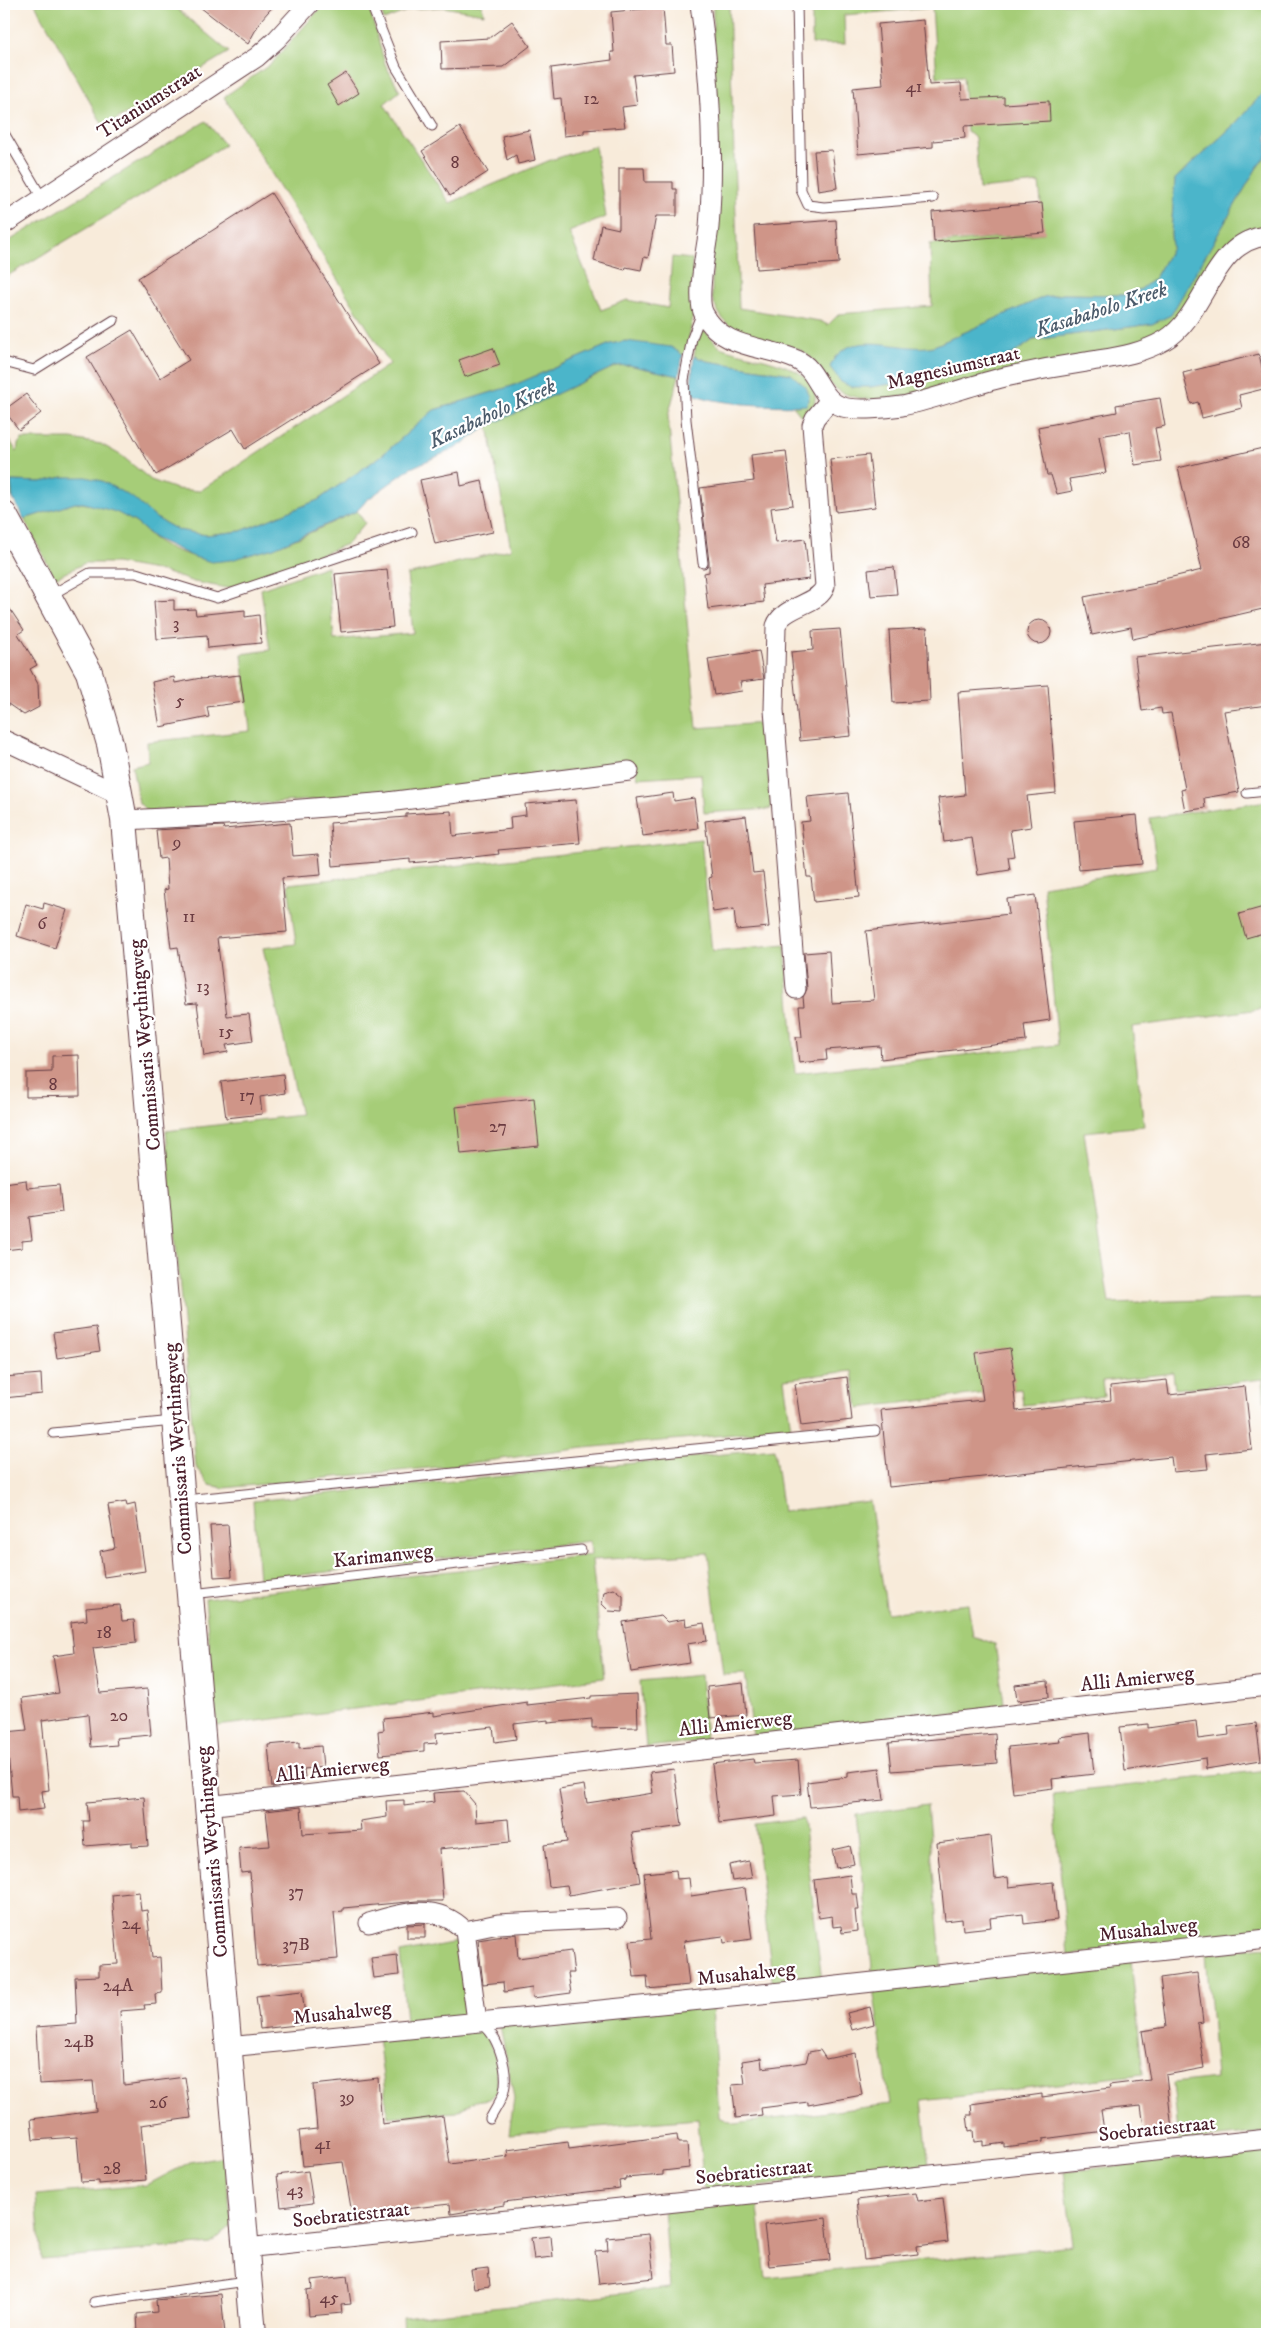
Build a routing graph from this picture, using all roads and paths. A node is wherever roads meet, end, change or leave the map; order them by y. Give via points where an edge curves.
1 (309, 4) edge
2 (371, 4) edge
3 (700, 4) edge
4 (797, 4) edge
5 (432, 126) dead end
6 (5, 139) edge
7 (42, 198) junction
8 (933, 198) dead end
9 (4, 224) edge
10 (1267, 236) edge
11 (702, 312) junction
12 (114, 320) dead end
13 (4, 362) edge
14 (830, 400) junction
15 (4, 515) edge
16 (4, 530) edge
17 (412, 532) dead end
18 (703, 563) dead end
19 (44, 588) junction
20 (4, 740) edge
21 (629, 771) dead end
22 (1267, 791) edge
23 (1247, 793) dead end
24 (120, 795) junction
25 (124, 820) junction
26 (796, 989) dead end
27 (175, 1421) junction
28 (875, 1431) dead end
29 (53, 1433) dead end
30 (182, 1501) junction
31 (581, 1550) dead end
32 (189, 1594) junction
33 (1267, 1686) edge
34 (207, 1806) junction
35 (617, 1918) dead end
36 (368, 1923) dead end
37 (465, 1931) junction
38 (1267, 1939) edge
39 (476, 2021) junction
40 (228, 2047) junction
41 (490, 2119) dead end
42 (1267, 2139) edge
43 (246, 2248) junction
44 (249, 2280) junction
45 (94, 2302) dead end
46 (253, 2334) edge

1 - 7 street, Titaniumstraat via 256,57
2 - 5 lane via 396,67
3 - 11 street via 711,156
4 - 8 lane via 801,190 808,205 824,207
6 - 7 lane
7 - 9 street, Titaniumstraat
10 - 14 street, Magnesiumstraat via 1237,248 1214,276 1182,326 1167,339 1138,353 1006,377 901,406 843,407
11 - 14 street via 731,340 799,360 810,369
11 - 18 lane via 688,353 684,380
12 - 13 lane via 34,370
14 - 26 street via 812,425 824,586 820,594 782,615 776,626 774,710
15 - 19 main road
16 - 19 main road
17 - 19 lane via 217,598 136,573 90,573
19 - 24 main road, Commissaris Weythingweg via 89,672 110,744
20 - 24 street
21 - 25 street via 388,802
22 - 23 lane
24 - 25 main road, Commissaris Weythingweg
25 - 27 main road, Commissaris Weythingweg
27 - 29 lane
27 - 30 main road, Commissaris Weythingweg
28 - 30 lane
30 - 32 main road, Commissaris Weythingweg
31 - 32 lane, Karimanweg
32 - 34 main road, Commissaris Weythingweg
33 - 34 street, Alli Amierweg
34 - 40 main road, Commissaris Weythingweg
35 - 37 street via 498,1924
36 - 37 street via 403,1913 426,1911 456,1922
37 - 39 street
38 - 39 street, Musahalweg via 790,1991
39 - 40 street, Musahalweg
39 - 41 lane via 493,2035 501,2056 504,2091
40 - 43 main road, Commissaris Weythingweg
42 - 43 street, Soebratiestraat
43 - 44 main road, Commissaris Weythingweg
44 - 45 lane
44 - 46 main road, Commissaris Weythingweg

